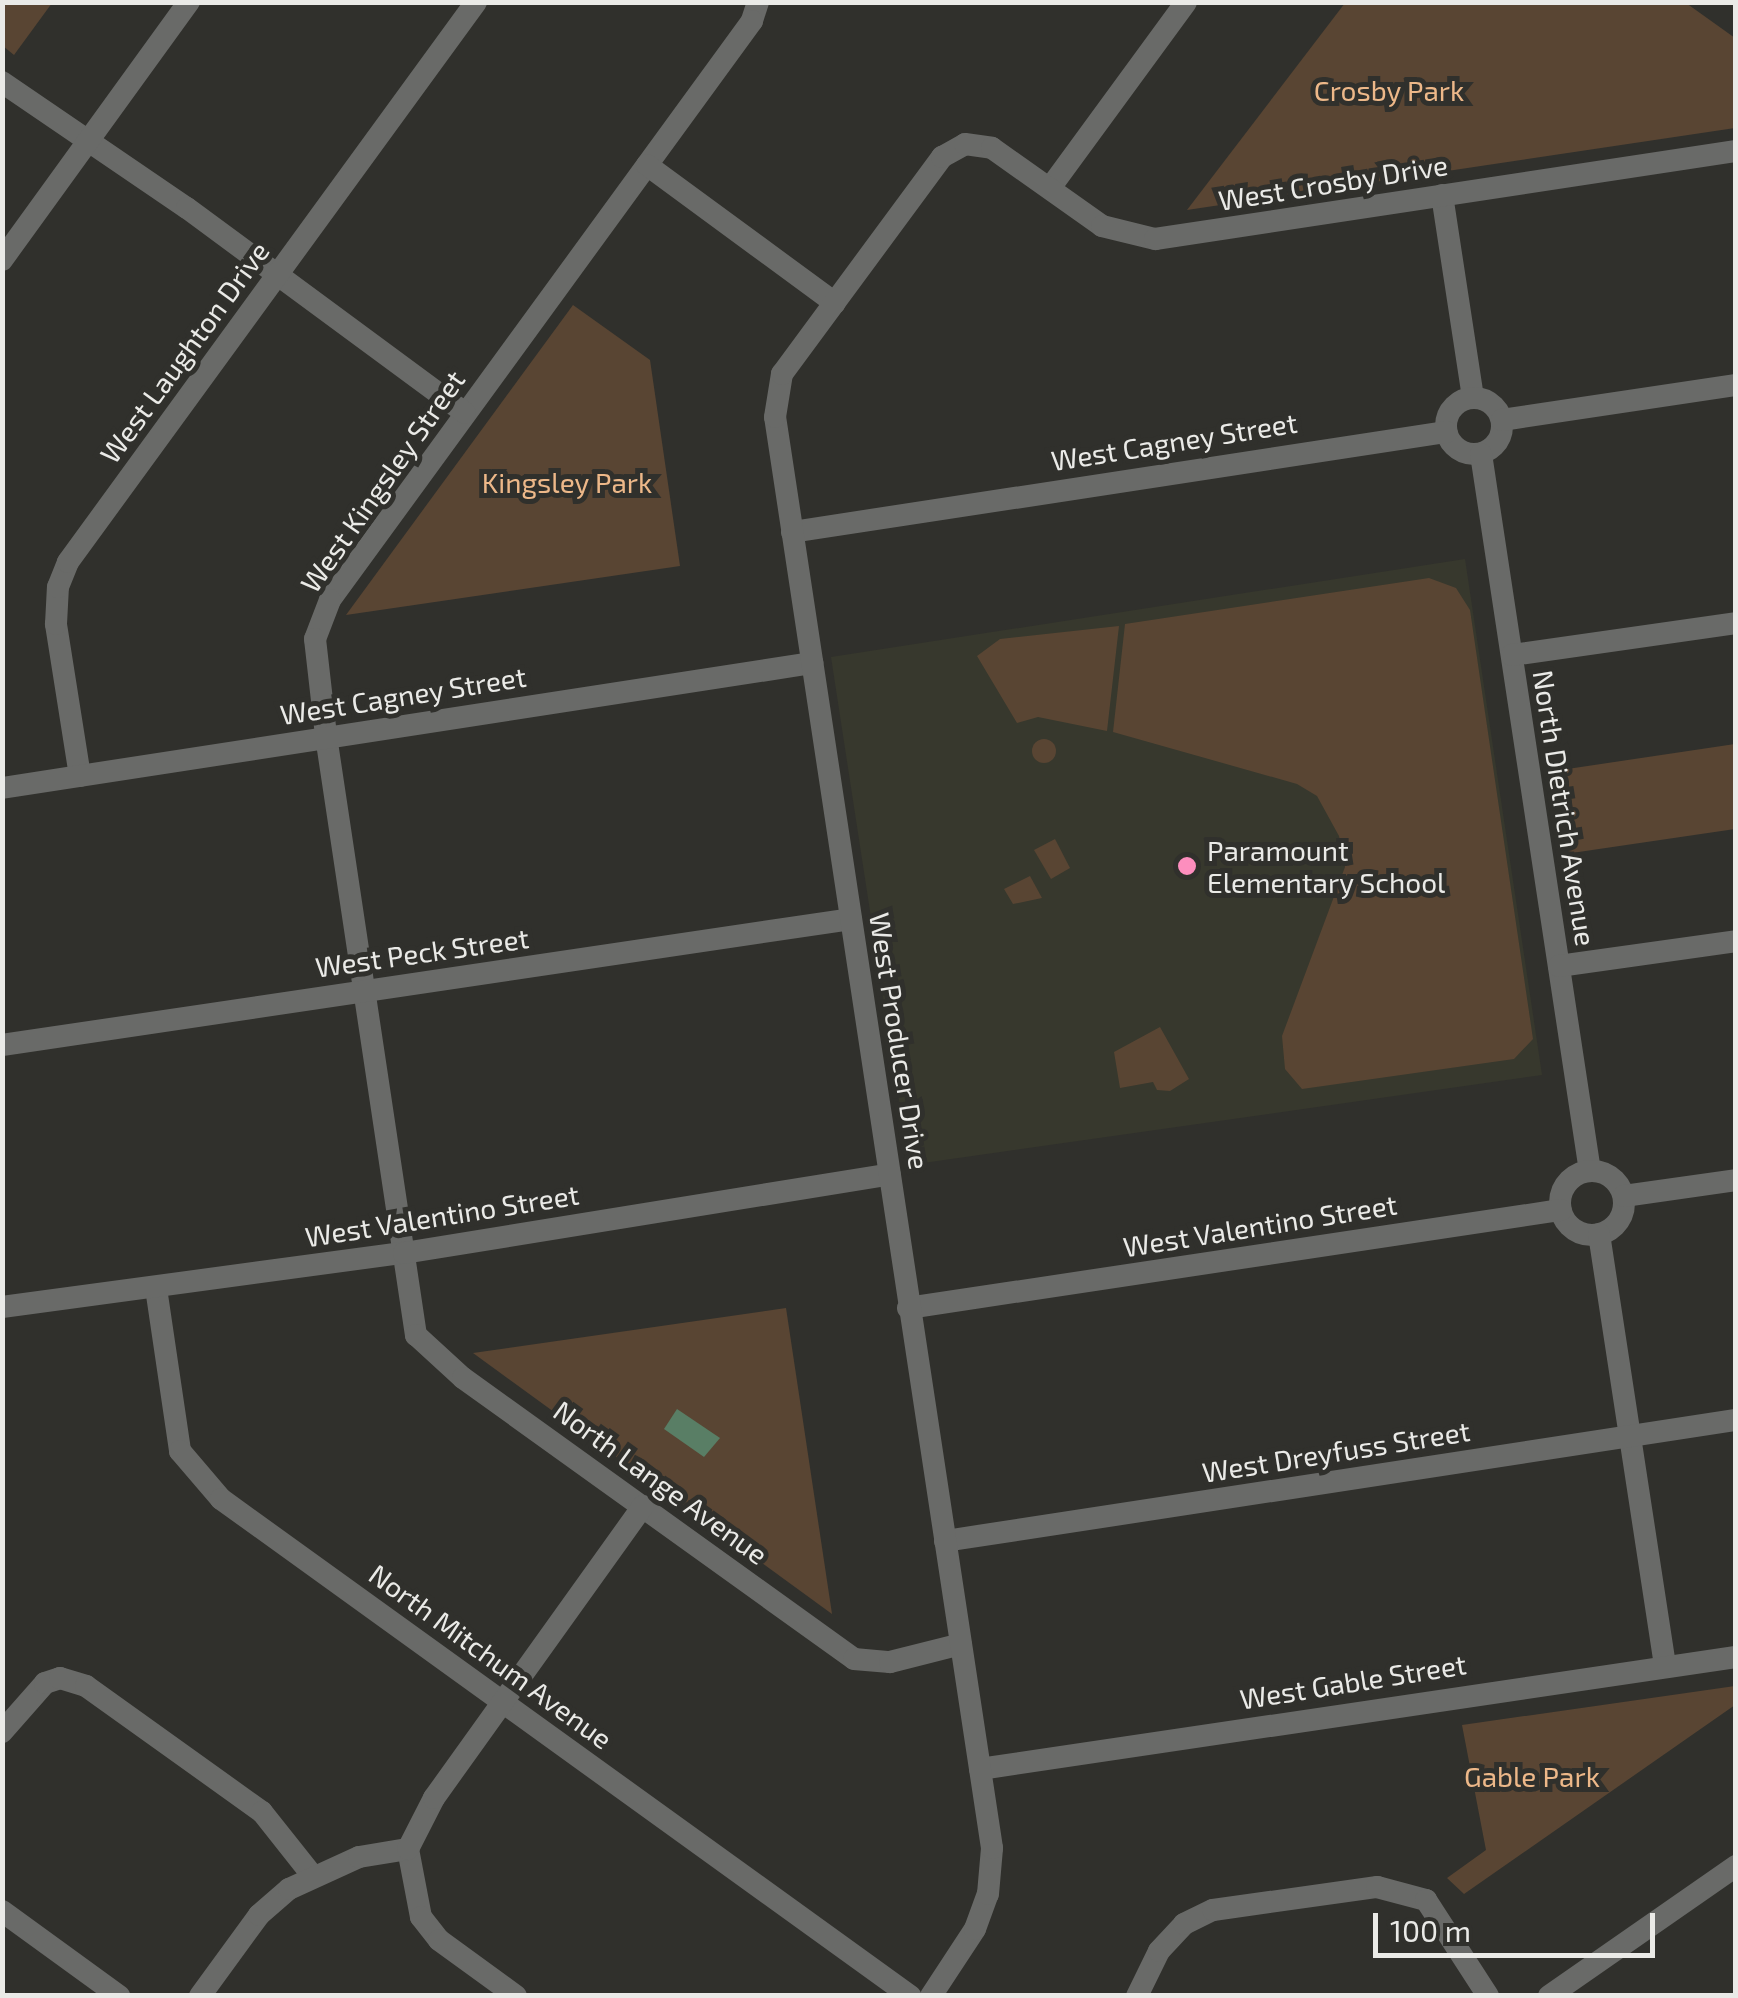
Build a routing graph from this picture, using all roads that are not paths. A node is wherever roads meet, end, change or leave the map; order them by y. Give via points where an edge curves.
1 (189, 2) edge
2 (476, 2) edge
3 (758, 2) edge
4 (1186, 2) edge
5 (2, 82) edge
6 (88, 144) junction
7 (965, 144) joint
8 (1736, 150) edge
9 (647, 165) junction
10 (1050, 188) junction
11 (1442, 195) junction
12 (2, 260) edge
13 (278, 274) junction
14 (835, 302) junction
15 (1736, 385) edge
16 (1473, 398) junction
17 (465, 413) junction
18 (1502, 420) junction
19 (1446, 432) junction
20 (1481, 454) junction
21 (792, 532) junction
22 (1736, 623) edge
23 (1512, 655) junction
24 (812, 663) junction
25 (326, 736) junction
26 (80, 776) junction
27 (2, 788) edge
28 (851, 918) junction
29 (1736, 941) edge
30 (1559, 966) junction
31 (366, 991) junction
32 (2, 1045) edge
33 (1590, 1171) junction
34 (890, 1174) junction
35 (1736, 1180) edge
36 (1624, 1196) junction
37 (1561, 1210) junction
38 (1600, 1234) junction
39 (404, 1253) junction
40 (156, 1288) junction
41 (2, 1307) edge
42 (908, 1308) junction
43 (1736, 1420) edge
44 (1630, 1436) junction
45 (643, 1506) junction
46 (945, 1540) junction
47 (961, 1644) junction
48 (1736, 1658) edge
49 (1665, 1664) junction
50 (504, 1703) junction
51 (2, 1732) edge
52 (980, 1768) junction
53 (408, 1849) junction
54 (1736, 1866) edge
55 (312, 1875) junction
56 (2, 1912) edge
57 (119, 1996) edge
58 (200, 1996) edge
59 (516, 1996) edge
60 (910, 1996) edge
61 (931, 1996) edge
62 (1137, 1996) edge
63 (1488, 1996) edge
64 (1549, 1996) edge

1 - 6 street
2 - 13 street, West Laughton Drive
3 - 9 street, West Kingsley Street via 752,21
4 - 10 street
5 - 6 street
6 - 12 street
6 - 13 street
7 - 10 street, West Crosby Drive via 992,148
7 - 14 street, West Producer Drive via 942,157
8 - 11 street, West Crosby Drive
9 - 14 street
9 - 17 street, West Kingsley Street
10 - 11 street, West Crosby Drive via 1102,226 1155,239
11 - 16 street
13 - 17 street
13 - 26 street, West Laughton Drive via 68,562 56,624
14 - 21 street, West Producer Drive via 782,374 774,396
15 - 18 street
16 - 18 street via 1490,402
16 - 19 street via 1450,410
17 - 25 street, West Kingsley Street via 330,600 315,638
18 - 20 street via 1498,441
19 - 20 street via 1458,450
19 - 21 street, West Cagney Street
20 - 23 street, North Dietrich Avenue
21 - 24 street, West Producer Drive
22 - 23 street
23 - 30 street, North Dietrich Avenue
24 - 25 street, West Cagney Street
24 - 28 street, West Producer Drive
25 - 26 street, West Cagney Street
25 - 31 street, West Kingsley Street
26 - 27 street, West Cagney Street
28 - 31 street, West Peck Street
28 - 34 street, West Producer Drive
29 - 30 street
30 - 33 street, North Dietrich Avenue
31 - 32 street, West Peck Street
31 - 39 street, West Kingsley Street
33 - 36 street via 1610,1176
33 - 37 street via 1566,1185
34 - 39 street, West Valentino Street
34 - 42 street, West Producer Drive
35 - 36 street
36 - 38 street via 1619,1220
37 - 38 street via 1575,1230
37 - 42 street, West Valentino Street
38 - 44 street
39 - 40 street, West Valentino Street
39 - 45 street, North Lange Avenue via 416,1335 428,1352
40 - 41 street, West Valentino Street
40 - 50 street, North Mitchum Avenue via 169,1410 180,1451 200,1479
42 - 46 street, West Producer Drive
43 - 44 street, West Dreyfuss Street
44 - 46 street, West Dreyfuss Street
44 - 49 street
45 - 47 street, North Lange Avenue via 854,1659 890,1662
45 - 50 street
46 - 47 street, West Producer Drive
47 - 52 street, West Producer Drive
48 - 49 street, West Gable Street
49 - 52 street, West Gable Street
50 - 53 street via 420,1819
50 - 60 street, North Mitchum Avenue
51 - 55 street via 32,1690 60,1678 86,1686 262,1812
52 - 61 street, West Producer Drive via 992,1848 988,1894 975,1929
53 - 55 street
53 - 59 street via 421,1917 439,1940
54 - 64 street
55 - 58 street via 259,1915
56 - 57 street
62 - 63 street via 1160,1951 1184,1924 1213,1910 1378,1886 1426,1900

